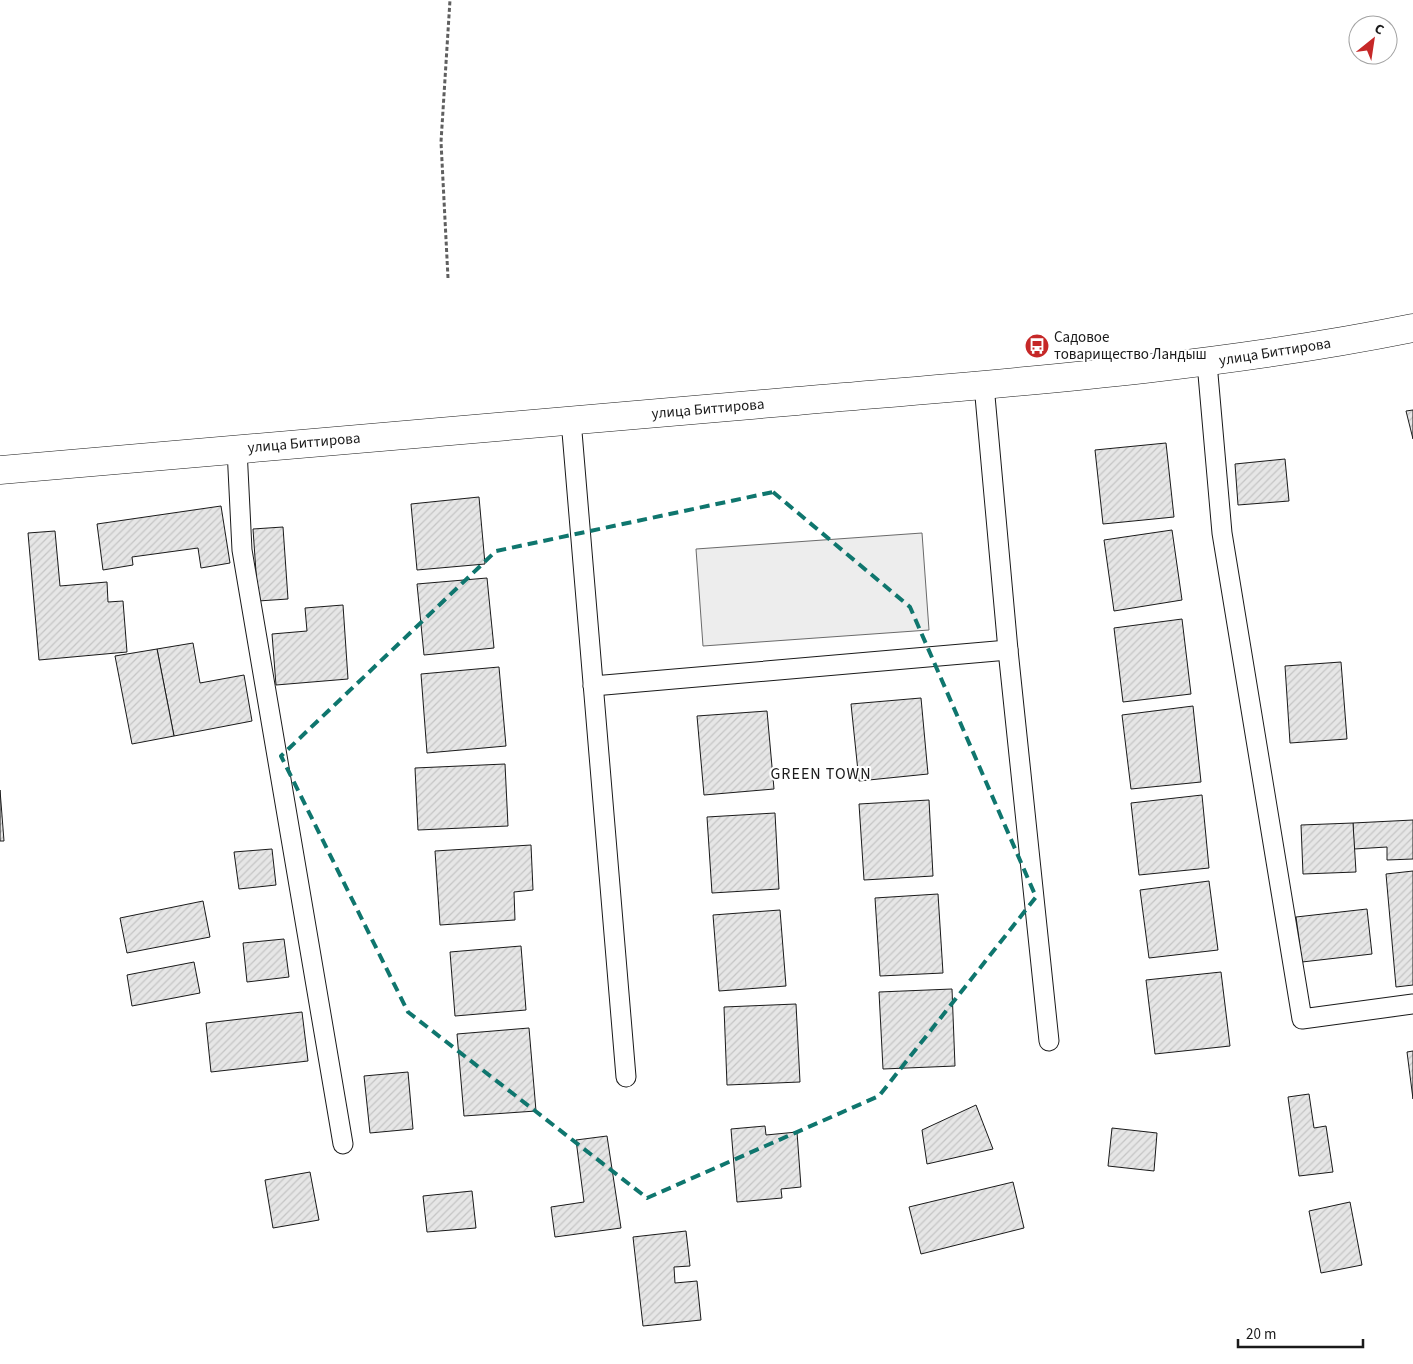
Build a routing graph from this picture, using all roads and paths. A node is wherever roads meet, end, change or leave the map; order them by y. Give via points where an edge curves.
1 (450, 0) edge
2 (448, 278) dead end
3 (1413, 328) edge
4 (1207, 363) junction
5 (984, 384) junction
6 (571, 420) junction
7 (237, 449) junction
8 (0, 470) edge
9 (1008, 650) junction
10 (593, 686) junction
11 (1413, 1004) edge
12 (1049, 1041) dead end
13 (626, 1078) dead end
14 (343, 1144) dead end

1 - 2 path via 441,142
3 - 4 street, улица Биттирова
4 - 5 street, улица Биттирова
4 - 11 lane via 1222,533 1302,1019
5 - 6 street, улица Биттирова
5 - 9 lane
6 - 7 street, улица Биттирова
6 - 10 lane
7 - 8 street, улица Биттирова
7 - 14 lane via 242,550
9 - 10 lane
9 - 12 lane
10 - 13 lane

